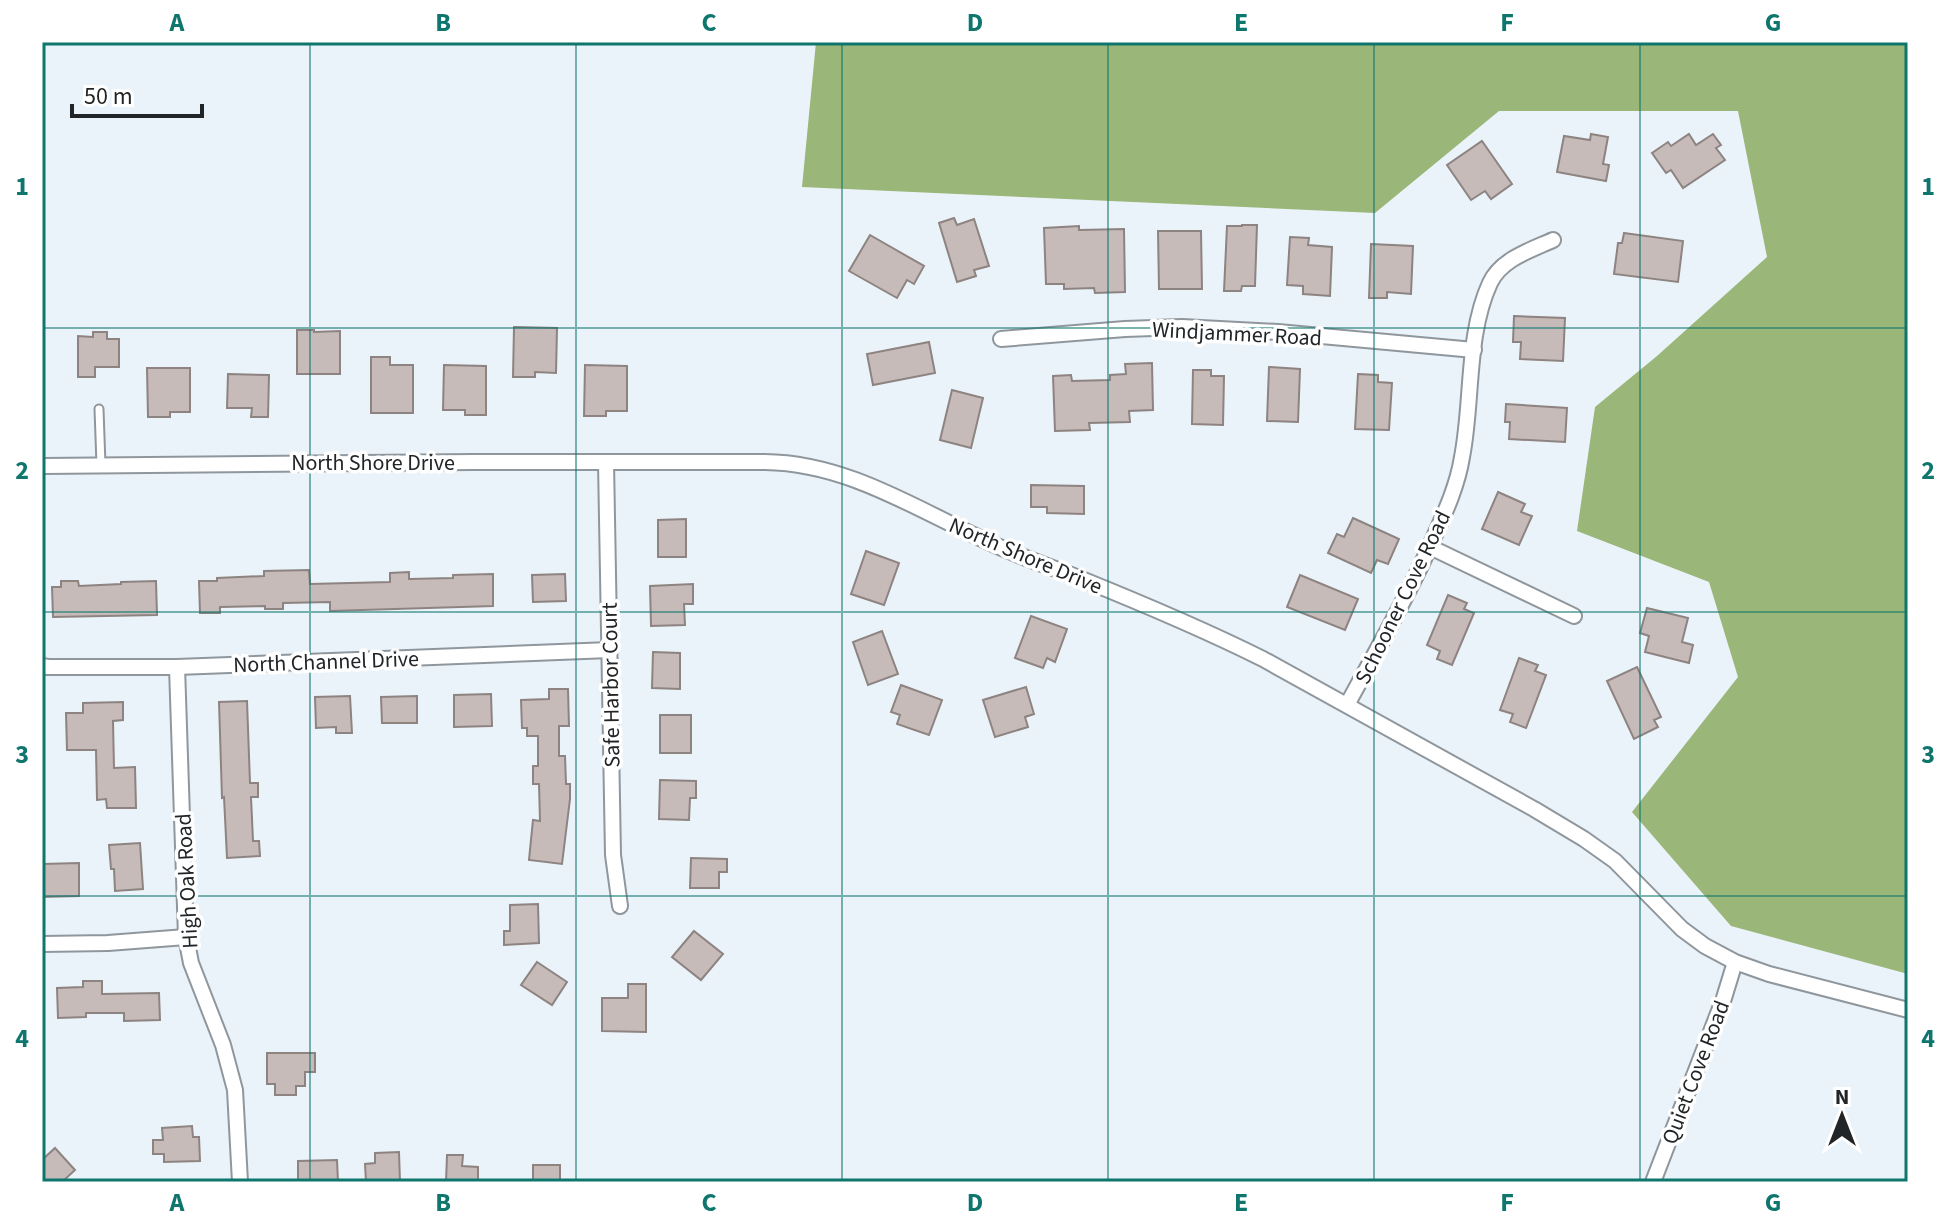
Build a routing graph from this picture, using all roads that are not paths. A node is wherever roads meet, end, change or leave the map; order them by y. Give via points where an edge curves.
1 (1553, 240) dead end
2 (1001, 339) dead end
3 (1474, 350) junction
4 (99, 409) dead end
5 (606, 462) junction
6 (101, 465) junction
7 (42, 466) edge
8 (1430, 547) junction
9 (1574, 616) dead end
10 (610, 650) junction
11 (42, 666) edge
12 (177, 667) junction
13 (1347, 705) junction
14 (620, 906) dead end
15 (186, 937) junction
16 (42, 944) edge
17 (1735, 962) junction
18 (1908, 1010) edge
19 (240, 1182) edge
20 (1653, 1182) edge

1 - 3 street, Schooner Cove Road via 1513,258 1490,281
2 - 3 street, Windjammer Road via 1182,327
3 - 8 street, Schooner Cove Road via 1462,459
4 - 6 lane
5 - 6 street, North Shore Drive
5 - 10 street, Safe Harbor Court
5 - 13 street, North Shore Drive via 791,462 822,469 878,488 1004,549 1218,637
6 - 7 street, North Shore Drive
8 - 9 street
8 - 13 street, Schooner Cove Road
10 - 12 street, North Channel Drive
10 - 14 street, Safe Harbor Court via 613,855
11 - 12 street, North Channel Drive
12 - 15 street, High Oak Road
13 - 17 street, North Shore Drive via 1584,839 1615,861 1682,929
15 - 16 street
15 - 19 street, High Oak Road via 235,1090
17 - 18 street, North Shore Drive
17 - 20 street, Quiet Cove Road

